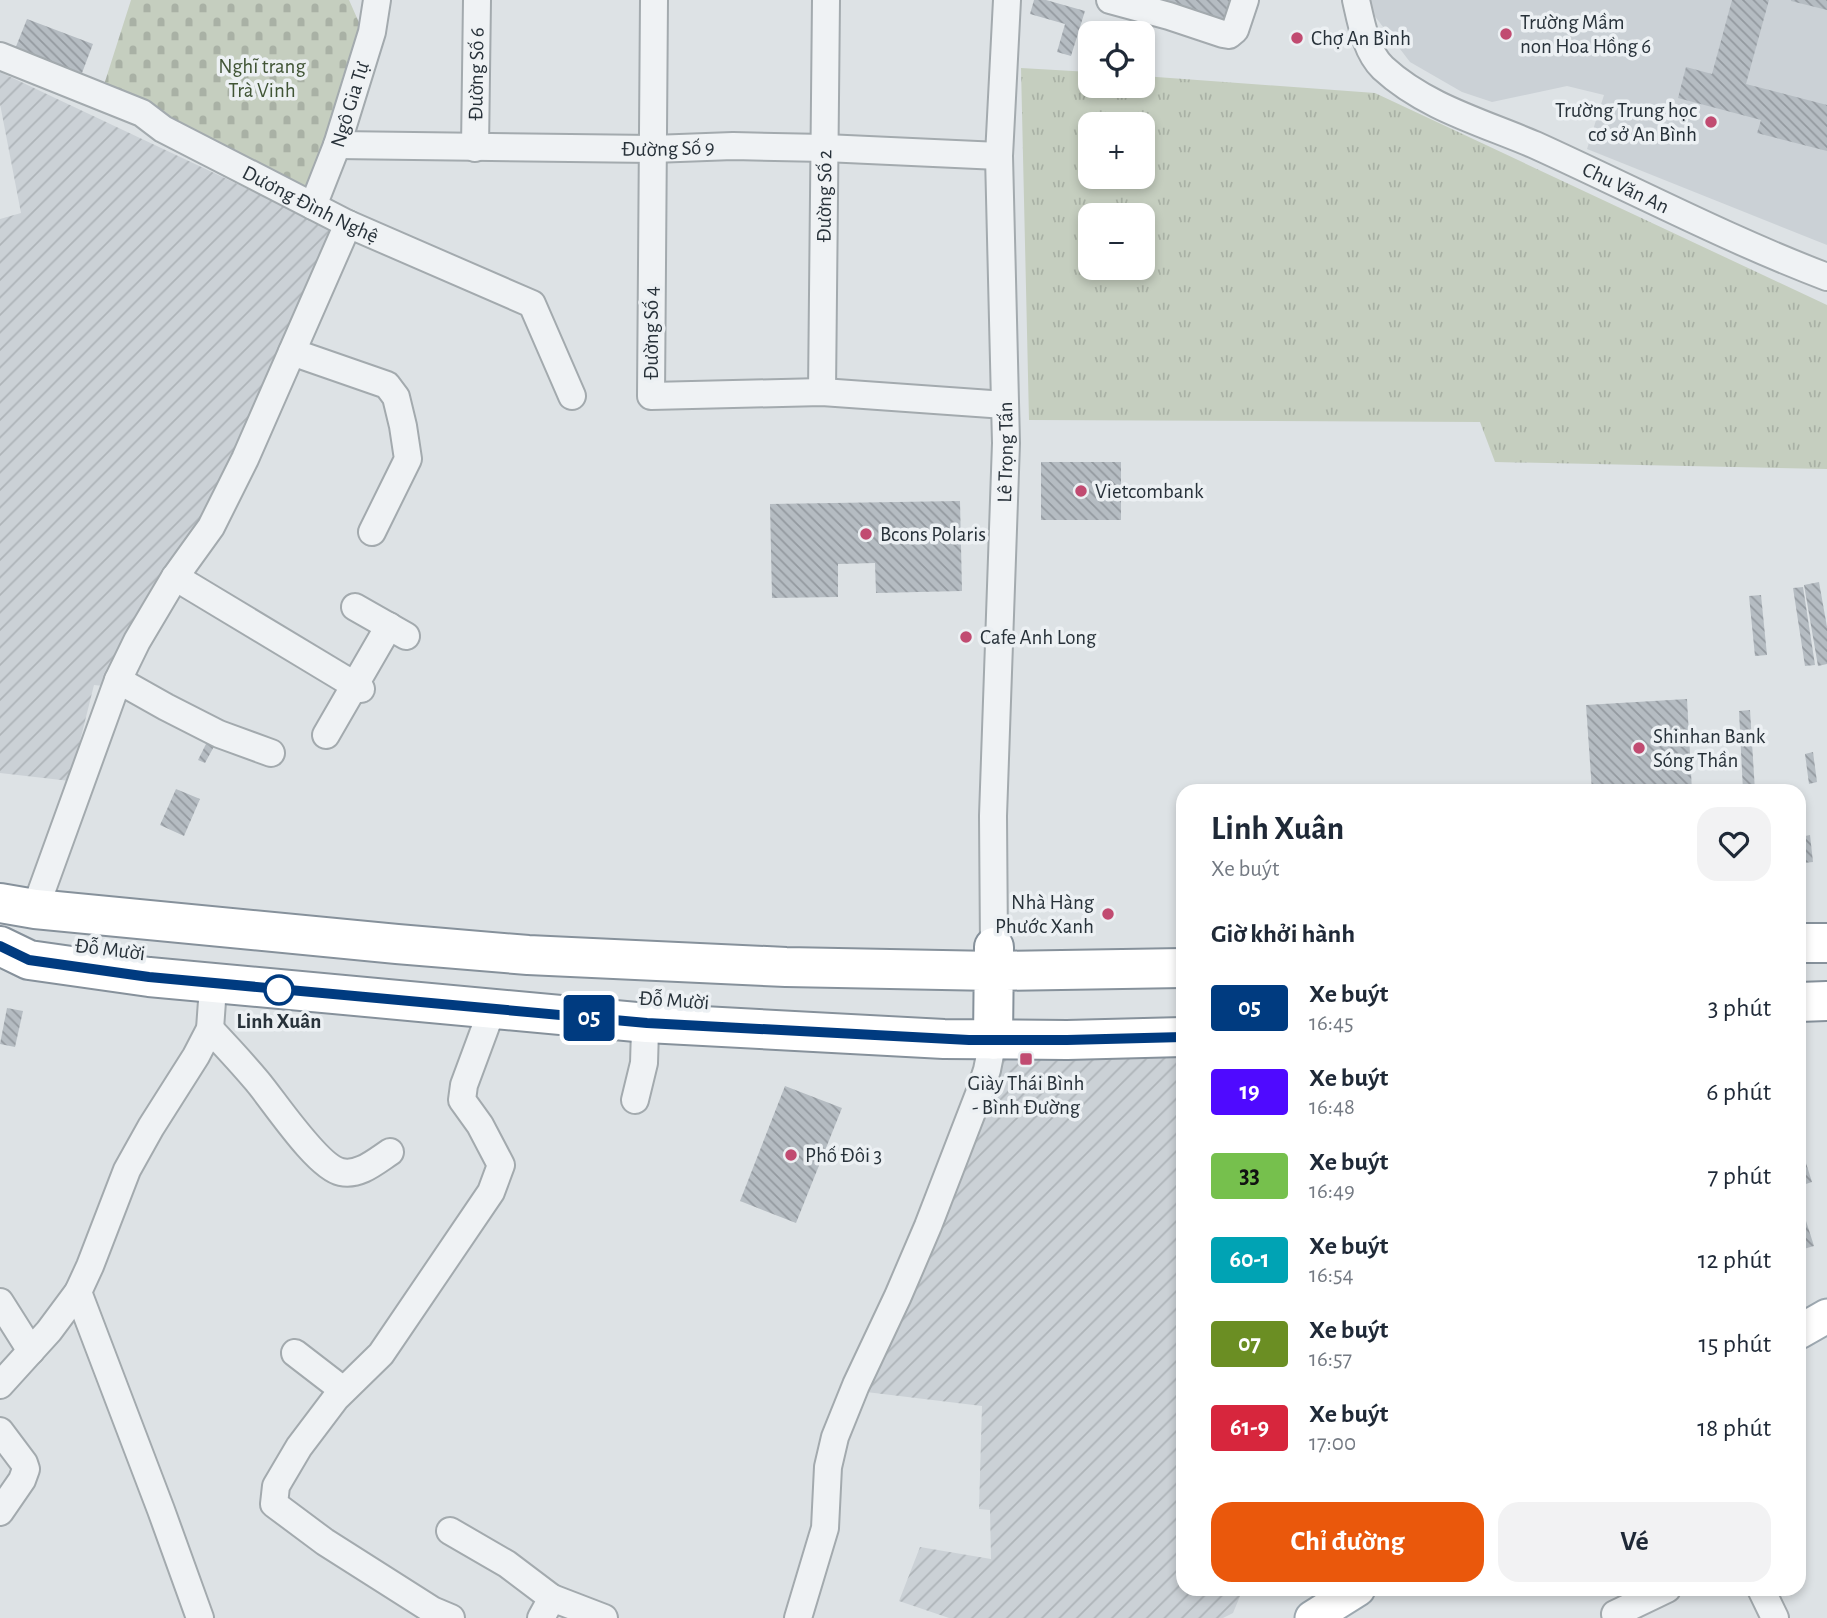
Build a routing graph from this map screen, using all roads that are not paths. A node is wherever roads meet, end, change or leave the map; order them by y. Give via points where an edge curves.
1 (377, 0) edge
2 (477, 0) edge
3 (654, 0) edge
4 (827, 0) edge
5 (1007, 0) edge
6 (1110, 0) edge
7 (1245, 0) edge
8 (1356, 0) edge
9 (0, 57) edge
10 (337, 145) junction
11 (475, 148) junction
12 (825, 148) junction
13 (653, 149) junction
14 (999, 156) junction
15 (313, 205) junction
16 (348, 224) junction
17 (1827, 277) edge
18 (292, 352) junction
19 (821, 392) junction
20 (572, 396) dead end
21 (1005, 405) junction
22 (372, 532) dead end
23 (175, 578) junction
24 (355, 607) dead end
25 (118, 680) junction
26 (358, 687) junction
27 (326, 735) dead end
28 (271, 753) dead end
29 (0, 883) edge
30 (26, 900) edge
31 (1806, 943) edge
32 (1827, 943) edge
33 (0, 946) edge
34 (1176, 948) edge
35 (994, 959) junction
36 (1806, 961) edge
37 (1827, 961) edge
38 (1176, 968) edge
39 (210, 983) junction
40 (1827, 1000) edge
41 (1806, 1002) edge
42 (492, 1010) junction
43 (1176, 1017) edge
44 (1827, 1022) edge
45 (647, 1023) junction
46 (1806, 1023) edge
47 (210, 1028) junction
48 (994, 1028) junction
49 (1176, 1037) edge
50 (635, 1100) dead end
51 (390, 1152) dead end
52 (79, 1292) junction
53 (0, 1302) edge
54 (1827, 1316) edge
55 (1806, 1328) edge
56 (31, 1351) junction
57 (295, 1353) dead end
58 (0, 1385) edge
59 (344, 1390) junction
60 (0, 1431) edge
61 (0, 1512) edge
62 (450, 1531) dead end
63 (1347, 1596) edge
64 (1652, 1596) edge
65 (1764, 1596) edge
66 (546, 1608) edge
67 (1615, 1614) dead end
68 (200, 1618) edge
69 (451, 1618) edge
70 (604, 1618) edge
71 (798, 1618) edge
72 (1312, 1618) edge
73 (1775, 1618) edge

1 - 10 street, Ngô Gia Tự via 372,32
2 - 11 street, Đường Số 6
3 - 13 street, Đường Số 4
4 - 12 street, Đường Số 2
5 - 14 street, Lê Trọng Tấn
6 - 7 street via 1223,34 1235,30
8 - 17 street, Chu Văn An via 1365,38 1380,66 1409,90
9 - 15 street, Dương Đình Nghệ via 142,113 163,129
10 - 11 street, Đường Số 9
10 - 15 street, Ngô Gia Tự
11 - 13 street, Đường Số 9
12 - 13 street, Đường Số 9
12 - 14 street, Đường Số 9
12 - 19 street, Đường Số 2
13 - 19 street, Đường Số 4 via 651,396
14 - 21 street, Lê Trọng Tấn
15 - 16 street, Dương Đình Nghệ
16 - 18 street
16 - 20 street, Dương Đình Nghệ via 532,304
18 - 22 street via 387,385 396,397 408,459
18 - 23 street via 211,527
19 - 21 street, Đường Số 4
21 - 35 street, Lê Trọng Tấn via 993,816
23 - 25 street
23 - 26 street
24 - 26 street via 398,631
25 - 28 street via 219,734
25 - 30 street
26 - 27 street
29 - 30 highway, Đỗ Mười
30 - 35 highway, Đỗ Mười via 528,955 786,967
31 - 32 highway
33 - 39 highway, Đỗ Mười via 29,960
33 - 48 highway, Đỗ Mười via 36,941 613,996 934,1017
34 - 35 highway, Đỗ Mười via 1071,949
35 - 38 highway, Đỗ Mười
35 - 48 highway
36 - 37 highway
39 - 42 highway, Đỗ Mười
39 - 47 street
40 - 41 highway
42 - 45 highway, Đỗ Mười
42 - 59 street via 462,1100 501,1165 491,1192 382,1354
43 - 48 highway, Đỗ Mười
44 - 46 highway
45 - 48 highway, Đỗ Mười via 926,1038
45 - 50 street
47 - 51 street via 299,1135 338,1172 366,1168
47 - 52 street via 127,1170
48 - 49 highway, Đỗ Mười
48 - 71 street via 983,1083 928,1226 835,1437 828,1467 825,1528
52 - 56 street
52 - 68 street
53 - 56 street
54 - 55 main road
56 - 58 street
57 - 59 street
59 - 69 street via 299,1447 276,1486 274,1504 324,1542
60 - 61 street via 26,1469
62 - 66 street via 508,1564
63 - 72 main road
64 - 67 street
65 - 73 street
66 - 70 street

